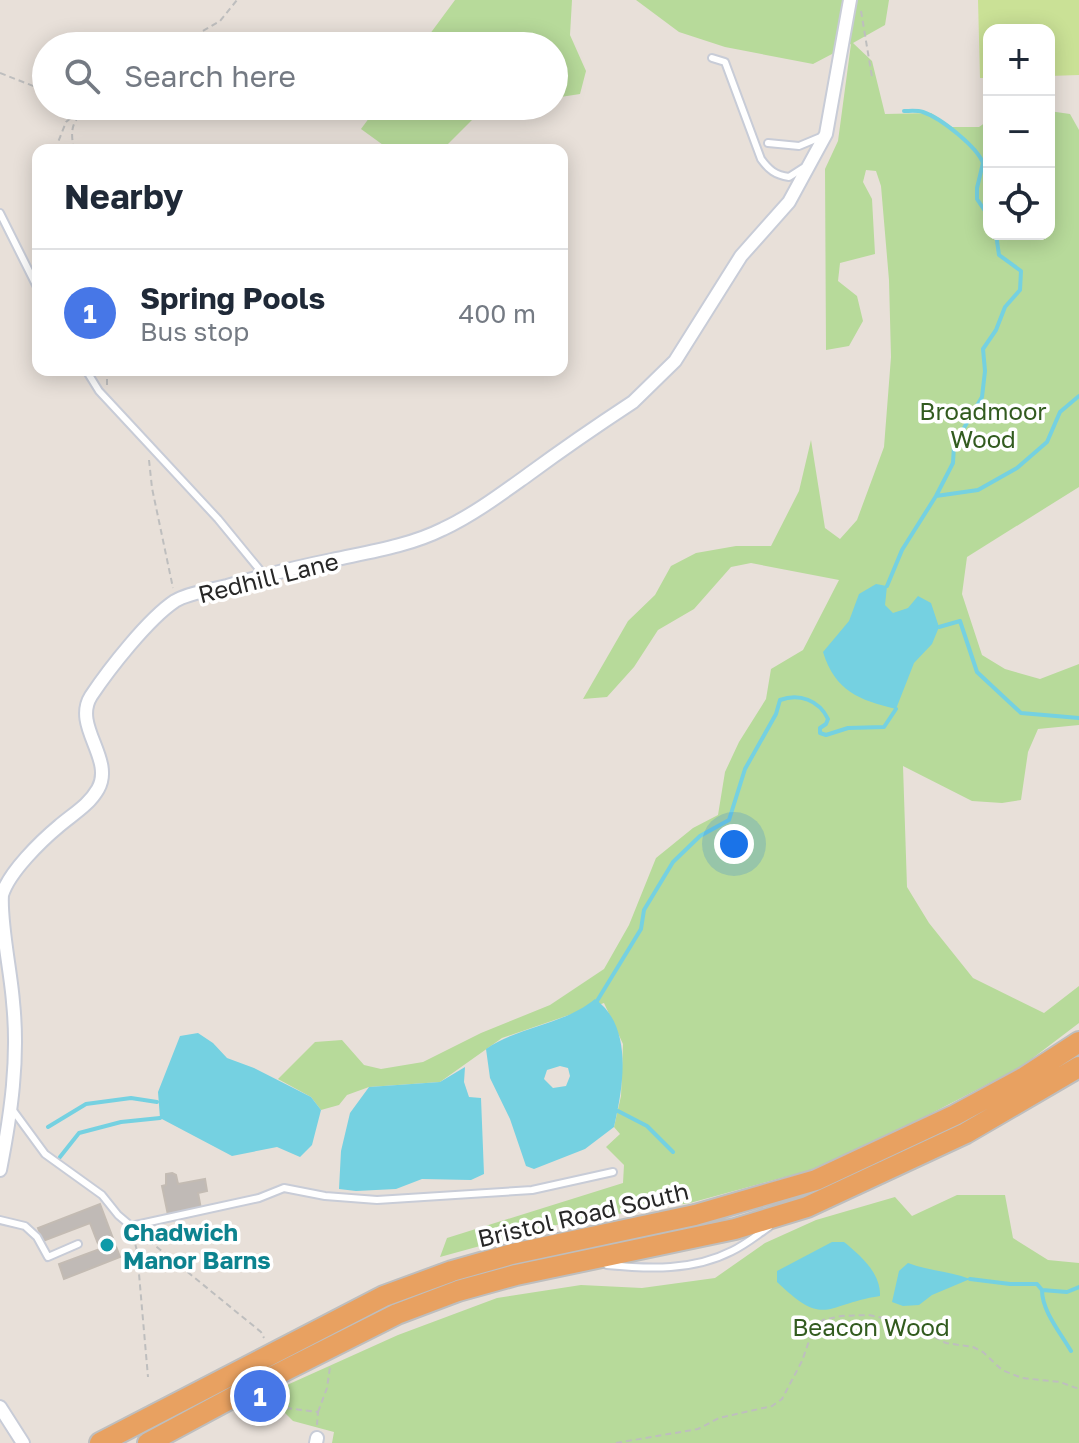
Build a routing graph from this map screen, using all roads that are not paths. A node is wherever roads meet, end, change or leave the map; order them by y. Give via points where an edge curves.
1 (855, 3) edge
2 (712, 58) dead end
3 (826, 134) junction
4 (768, 143) dead end
5 (812, 160) junction
6 (0, 213) edge
7 (32, 277) edge
8 (90, 376) edge
9 (264, 575) junction
10 (1, 890) edge
11 (1079, 1042) edge
12 (1079, 1067) edge
13 (12, 1109) junction
14 (0, 1170) edge
15 (613, 1172) dead end
16 (0, 1220) edge
17 (78, 1244) dead end
18 (0, 1407) edge
19 (23, 1443) edge
20 (100, 1443) edge
21 (148, 1443) edge

1 - 3 street, Redhill Lane
2 - 5 lane via 725,62 767,167 789,177
3 - 4 lane via 799,146
3 - 5 street, Redhill Lane
5 - 9 street, Redhill Lane via 789,202 741,256 675,361 633,402 441,530 380,550
6 - 7 lane
8 - 9 lane
9 - 10 street, Redhill Lane via 176,600 110,670 89,700 87,722 101,764 99,787
10 - 13 street, Redhill Lane via 16,1060
11 - 20 highway, Bristol Road South via 955,1115 816,1180 695,1215 512,1254 384,1296
12 - 21 highway, Bristol Road South via 966,1133 789,1213 458,1291 397,1314
13 - 14 street, Redhill Lane
13 - 15 lane via 45,1154 102,1195 131,1226 284,1188 377,1200 532,1190
16 - 17 lane via 25,1226 48,1257
18 - 19 street

